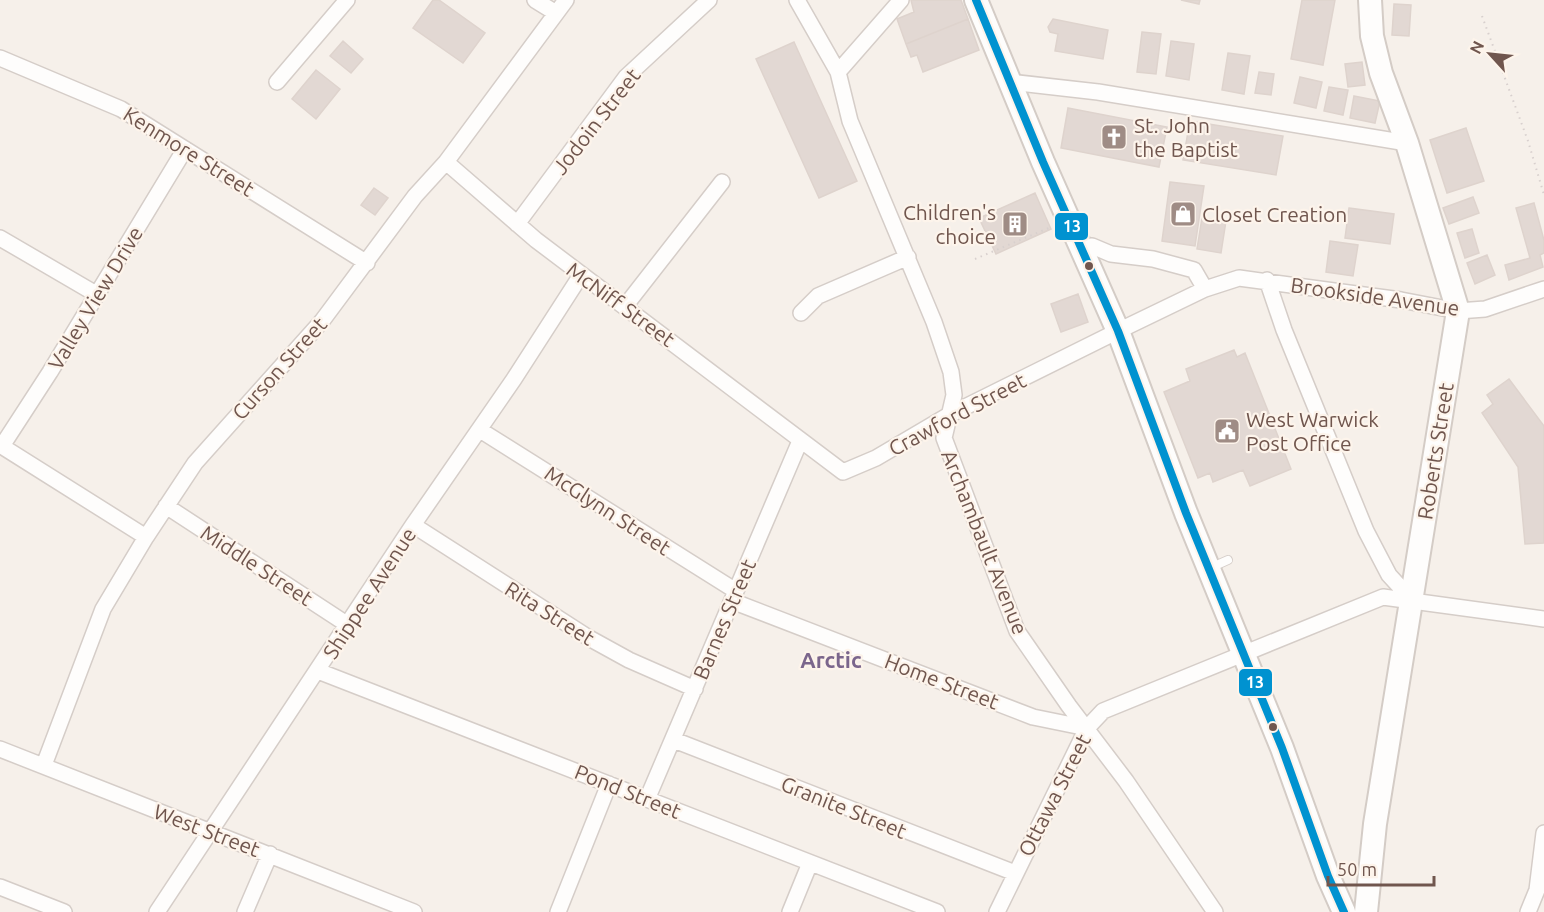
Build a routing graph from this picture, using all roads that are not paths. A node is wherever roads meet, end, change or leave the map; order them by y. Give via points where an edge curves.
1 (346, 0) edge
2 (535, 0) edge
3 (566, 0) edge
4 (709, 0) edge
5 (797, 0) edge
6 (901, 0) edge
7 (976, 0) edge
8 (1370, 0) edge
9 (556, 13) junction
10 (0, 58) edge
11 (838, 72) junction
12 (277, 82) dead end
13 (1010, 82) junction
14 (1407, 143) junction
15 (185, 149) junction
16 (446, 162) junction
17 (722, 182) dead end
18 (517, 224) junction
19 (0, 238) edge
20 (1079, 247) junction
21 (908, 257) junction
22 (367, 263) junction
23 (581, 275) junction
24 (1267, 280) junction
25 (1204, 289) junction
26 (1544, 289) edge
27 (96, 294) junction
28 (626, 305) junction
29 (1458, 311) junction
30 (801, 313) dead end
31 (1118, 331) junction
32 (949, 415) junction
33 (480, 430) junction
34 (800, 441) junction
35 (1, 445) edge
36 (166, 506) junction
37 (413, 525) junction
38 (146, 537) junction
39 (734, 596) junction
40 (1411, 598) junction
41 (1544, 619) edge
42 (348, 625) junction
43 (1244, 655) junction
44 (318, 670) junction
45 (695, 689) junction
46 (1087, 728) junction
47 (674, 740) junction
48 (0, 749) edge
49 (44, 765) junction
50 (609, 783) junction
51 (648, 797) junction
52 (211, 832) junction
53 (1544, 833) edge
54 (270, 855) junction
55 (810, 863) junction
56 (1015, 873) junction
57 (0, 887) edge
58 (64, 912) edge
59 (157, 912) edge
60 (244, 912) edge
61 (414, 912) edge
62 (558, 912) edge
63 (790, 912) edge
64 (937, 912) edge
65 (997, 912) edge
66 (1215, 912) edge
67 (1344, 912) edge
68 (1366, 912) edge
69 (1528, 912) edge

1 - 12 street
2 - 9 street
3 - 9 street, Curson Street
4 - 18 street, Jodoin Street via 626,77
5 - 11 street, Archambault Avenue
6 - 11 street
7 - 13 main road
8 - 14 main road, Roberts Street via 1372,36 1381,73
9 - 16 street, Curson Street
10 - 15 street, Kenmore Street via 121,109
11 - 21 street, Archambault Avenue via 850,121
13 - 14 street via 1098,92
13 - 20 main road
14 - 29 main road, Roberts Street
15 - 22 street, Kenmore Street
15 - 27 street, Valley View Drive
16 - 18 street, McNiff Street
16 - 22 street, Curson Street via 415,196
17 - 28 street
18 - 23 street, McNiff Street
19 - 27 street
20 - 25 street via 1092,246 1111,254 1153,259 1194,270
20 - 31 main road
21 - 30 street via 818,297
21 - 32 street, Archambault Avenue via 951,372 954,395
22 - 36 street, Curson Street via 322,321 195,463
23 - 28 street, McNiff Street
23 - 33 street, Shippee Avenue
24 - 25 street, Brookside Avenue via 1239,278
24 - 29 street, Brookside Avenue
24 - 40 street via 1366,531 1389,575
25 - 31 street, Brookside Avenue
26 - 29 street, Brookside Avenue via 1485,309
27 - 35 street, Valley View Drive
28 - 34 street, McNiff Street
29 - 40 main road, Roberts Street
31 - 32 street, Crawford Street
31 - 43 main road via 1219,564
32 - 34 street, Crawford Street via 876,458 843,472
32 - 46 street, Archambault Avenue via 944,438 1017,631
33 - 37 street, Shippee Avenue
33 - 39 street, McGlynn Street
34 - 39 street, Barnes Street
35 - 38 street
36 - 38 street, Curson Street
36 - 42 street, Middle Street
37 - 42 street, Shippee Avenue
37 - 45 street, Rita Street via 589,638
38 - 49 street, Curson Street via 103,609
39 - 45 street, Barnes Street
39 - 46 street, Home Street via 1034,717
40 - 41 street, Ottawa Street
40 - 43 street, Ottawa Street via 1383,597
40 - 68 main road, Roberts Street via 1375,824
42 - 44 street, Shippee Avenue
43 - 46 street, Ottawa Street via 1103,711
43 - 67 main road
44 - 50 street, Pond Street
44 - 52 street, Shippee Avenue
45 - 47 street, Barnes Street
46 - 56 street, Ottawa Street
46 - 66 street, Archambault Avenue
47 - 51 street, Barnes Street
47 - 56 street, Granite Street
48 - 49 street, West Street
49 - 52 street, West Street
50 - 51 street, Pond Street
50 - 62 street
51 - 55 street, Pond Street
52 - 54 street, West Street
52 - 59 street, Shippee Avenue
53 - 69 street via 1537,890
54 - 60 street
54 - 61 street, West Street
55 - 63 street
55 - 64 street, Pond Street
56 - 65 street, Ottawa Street
57 - 58 street

